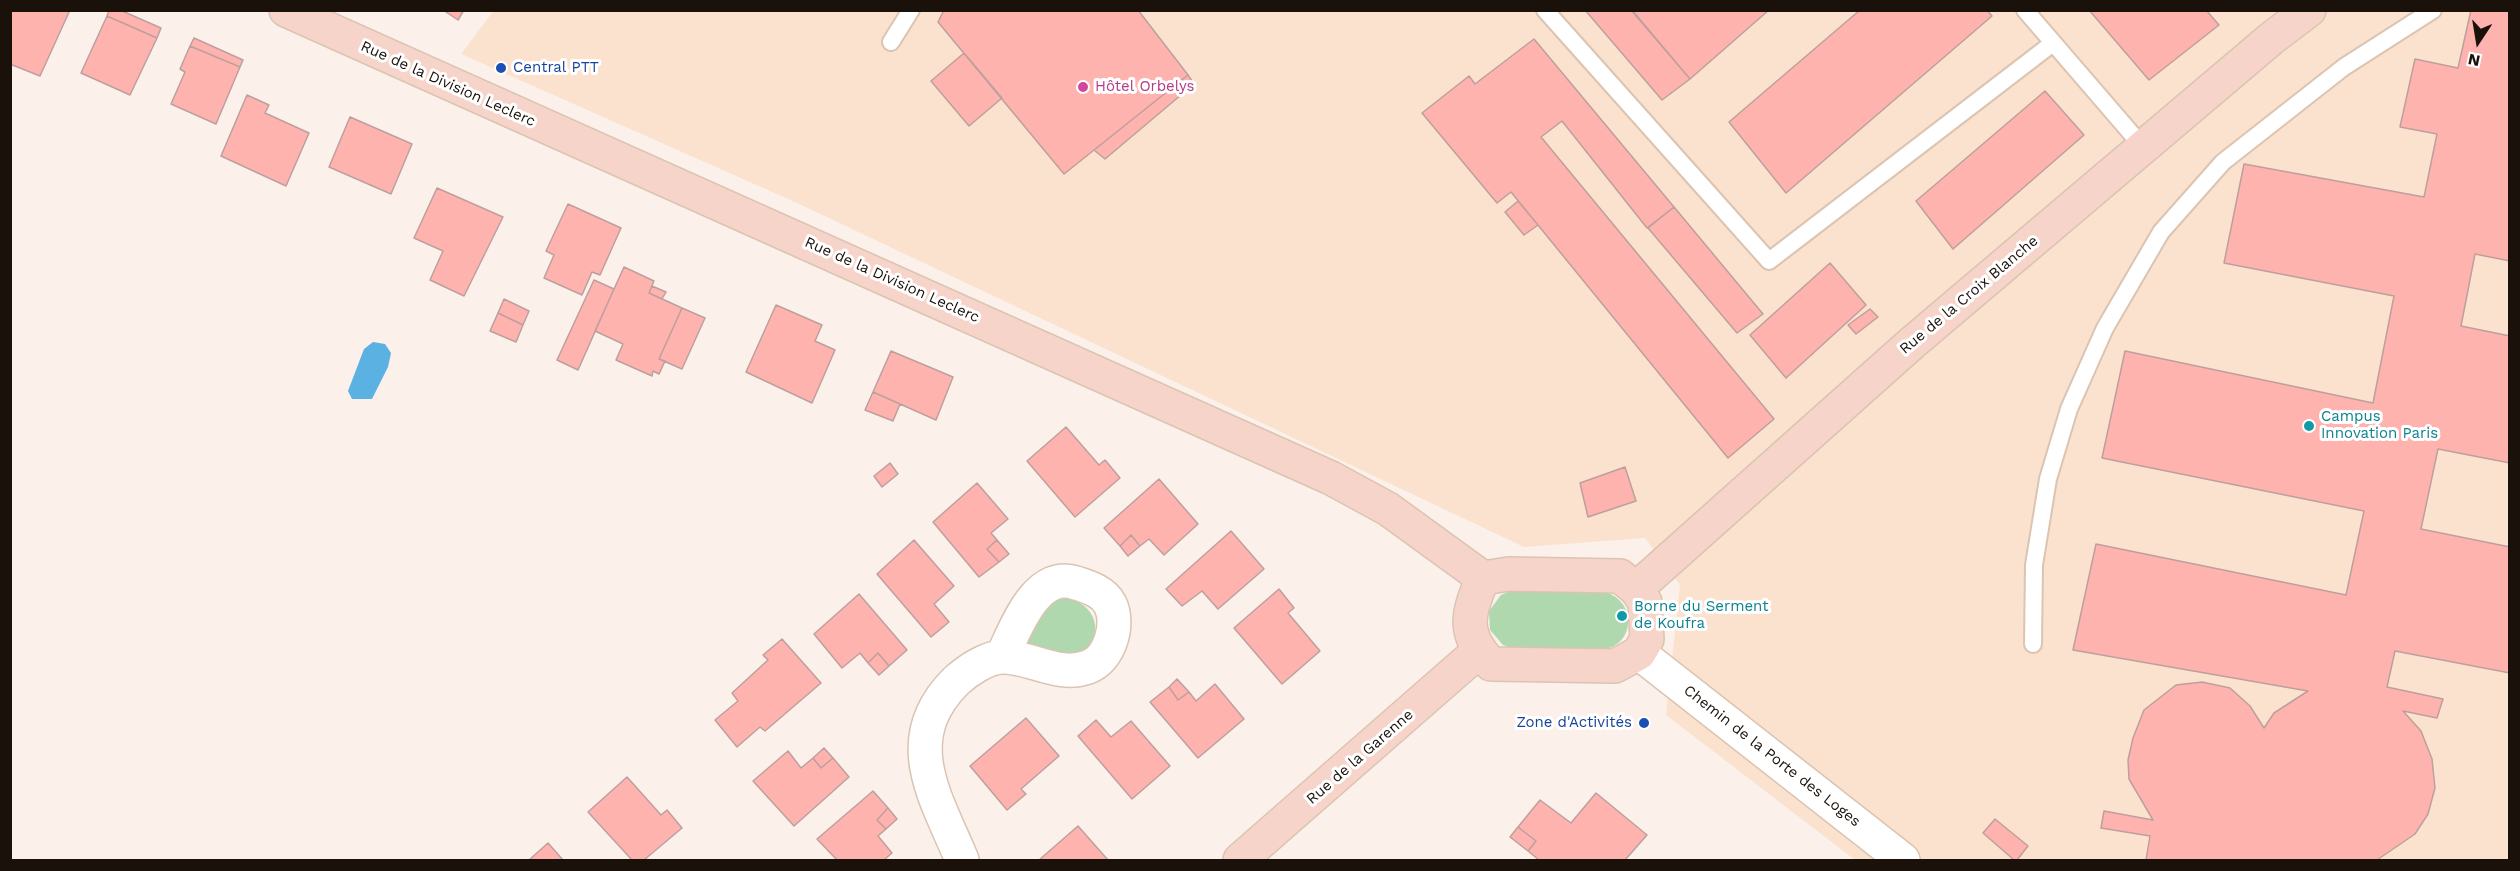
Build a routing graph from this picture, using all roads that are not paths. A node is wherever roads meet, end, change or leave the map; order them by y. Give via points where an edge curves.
1 (286, 10) edge
2 (911, 10) edge
3 (1545, 10) edge
4 (2025, 10) edge
5 (2309, 10) edge
6 (2433, 10) edge
7 (891, 42) dead end
8 (2053, 43) junction
9 (2143, 147) junction
10 (1482, 578) junction
11 (1636, 589) junction
12 (2033, 644) dead end
13 (1479, 651) junction
14 (1639, 654) junction
15 (1002, 657) dead end
16 (962, 861) edge
17 (1240, 861) edge
18 (1903, 861) edge

1 - 10 street, Rue de la Division Leclerc via 1331,478 1388,508
2 - 7 lane
3 - 8 lane via 1769,261
4 - 8 lane
5 - 9 street, Rue de la Croix Blanche
6 - 12 lane via 2344,67 2223,162 2161,232 2105,328 2069,409 2048,479 2036,554
8 - 9 lane
9 - 11 street, Rue de la Croix Blanche via 1912,343
10 - 11 street via 1509,574 1620,576
10 - 13 street via 1470,608 1469,627
11 - 14 street via 1645,602 1647,639
13 - 14 street via 1491,664 1615,666
13 - 17 street, Rue de la Garenne
14 - 18 street, Chemin de la Porte des Loges
15 - 16 street via 968,669 938,699 924,737 927,775

